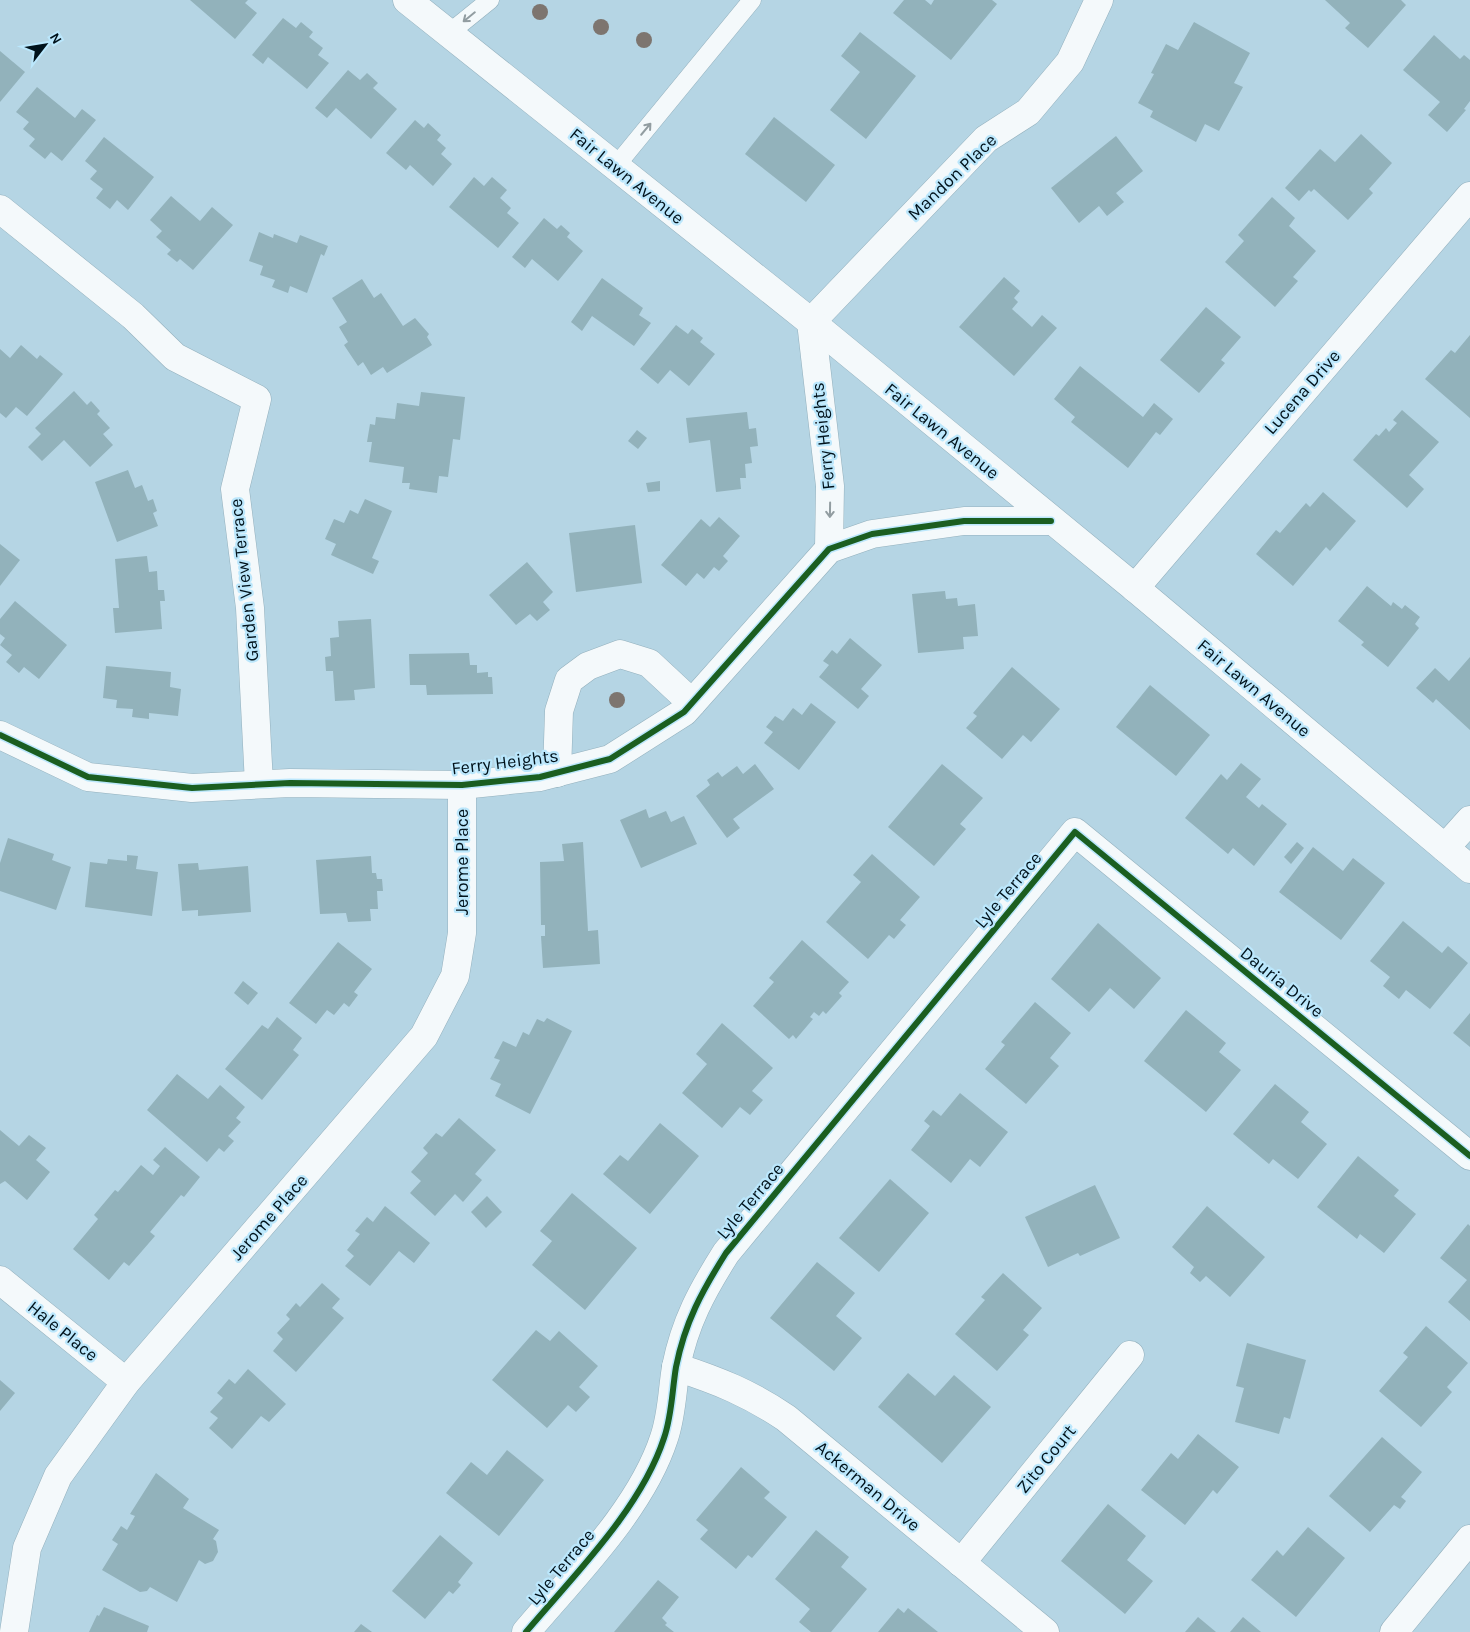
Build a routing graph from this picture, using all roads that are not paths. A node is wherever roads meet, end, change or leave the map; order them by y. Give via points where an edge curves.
1 (407, 0) edge
2 (490, 0) edge
3 (752, 0) edge
4 (1099, 0) edge
5 (448, 34) junction
6 (615, 166) junction
7 (1470, 196) edge
8 (0, 209) edge
9 (811, 322) junction
10 (1051, 520) junction
11 (829, 549) junction
12 (1135, 588) junction
13 (692, 703) junction
14 (0, 735) edge
15 (557, 773) junction
16 (259, 784) junction
17 (462, 785) junction
18 (1470, 820) edge
19 (1075, 832) joint
20 (1445, 848) junction
21 (1470, 869) edge
22 (1470, 1156) edge
23 (0, 1280) edge
24 (1130, 1355) dead end
25 (676, 1367) junction
26 (126, 1382) junction
27 (1470, 1539) edge
28 (961, 1563) junction
29 (14, 1632) edge
30 (526, 1632) edge
31 (1045, 1632) edge
32 (1394, 1632) edge

1 - 5 street, Fair Lawn Avenue
2 -> 5 lane
6 -> 3 lane
4 - 9 street, Mandon Place via 1070,62 1028,112 986,139
5 - 6 street, Fair Lawn Avenue
6 - 9 street, Fair Lawn Avenue
7 - 12 street, Lucena Drive
8 - 16 street, Garden View Terrace via 133,316 175,357 257,399 235,489 250,608
9 - 10 street, Fair Lawn Avenue
9 -> 11 street, Ferry Heights via 830,486
10 - 11 street, Ferry Heights via 964,521 872,534
10 - 12 street, Fair Lawn Avenue
11 - 13 street, Ferry Heights
12 - 20 street, Fair Lawn Avenue
13 - 15 street, Ferry Heights via 684,712 610,759
13 - 15 street via 649,664 620,654 588,666 569,680 559,711
14 - 16 street, Ferry Heights via 88,777 192,788
15 - 17 street, Ferry Heights
16 - 17 street, Ferry Heights
17 - 26 street, Jerome Place via 462,933 455,976 424,1036
18 - 20 street
19 - 22 street, Dauria Drive
19 - 25 street, Lyle Terrace via 726,1253 701,1291 686,1327
20 - 21 street, Fair Lawn Avenue
23 - 26 street, Hale Place
24 - 28 street, Zito Court
25 - 28 street, Ackerman Drive via 715,1379 752,1396 786,1418
25 - 30 street, Lyle Terrace via 664,1438 635,1499
26 - 29 street, Jerome Place via 58,1476 27,1548
27 - 32 street
28 - 31 street, Ackerman Drive

